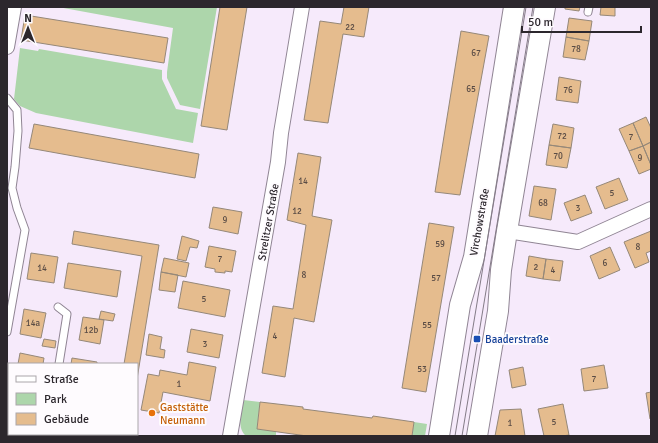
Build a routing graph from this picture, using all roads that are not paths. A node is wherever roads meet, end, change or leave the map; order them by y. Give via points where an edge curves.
1 (14, 7) edge
2 (302, 7) edge
3 (514, 7) edge
4 (545, 7) edge
5 (7, 47) edge
6 (7, 98) edge
7 (651, 210) edge
8 (507, 231) junction
9 (58, 306) dead end
10 (7, 332) edge
11 (59, 363) edge
12 (230, 436) edge
13 (438, 436) edge
14 (477, 436) edge

1 - 5 street
2 - 12 street, Strelitzer Straße via 277,169
3 - 13 main road, Virchowstraße via 474,257 460,305
4 - 8 main road
6 - 10 lane via 17,110 18,131 12,188 24,230
7 - 8 street via 578,242
8 - 14 main road via 498,311
9 - 11 lane via 67,314

